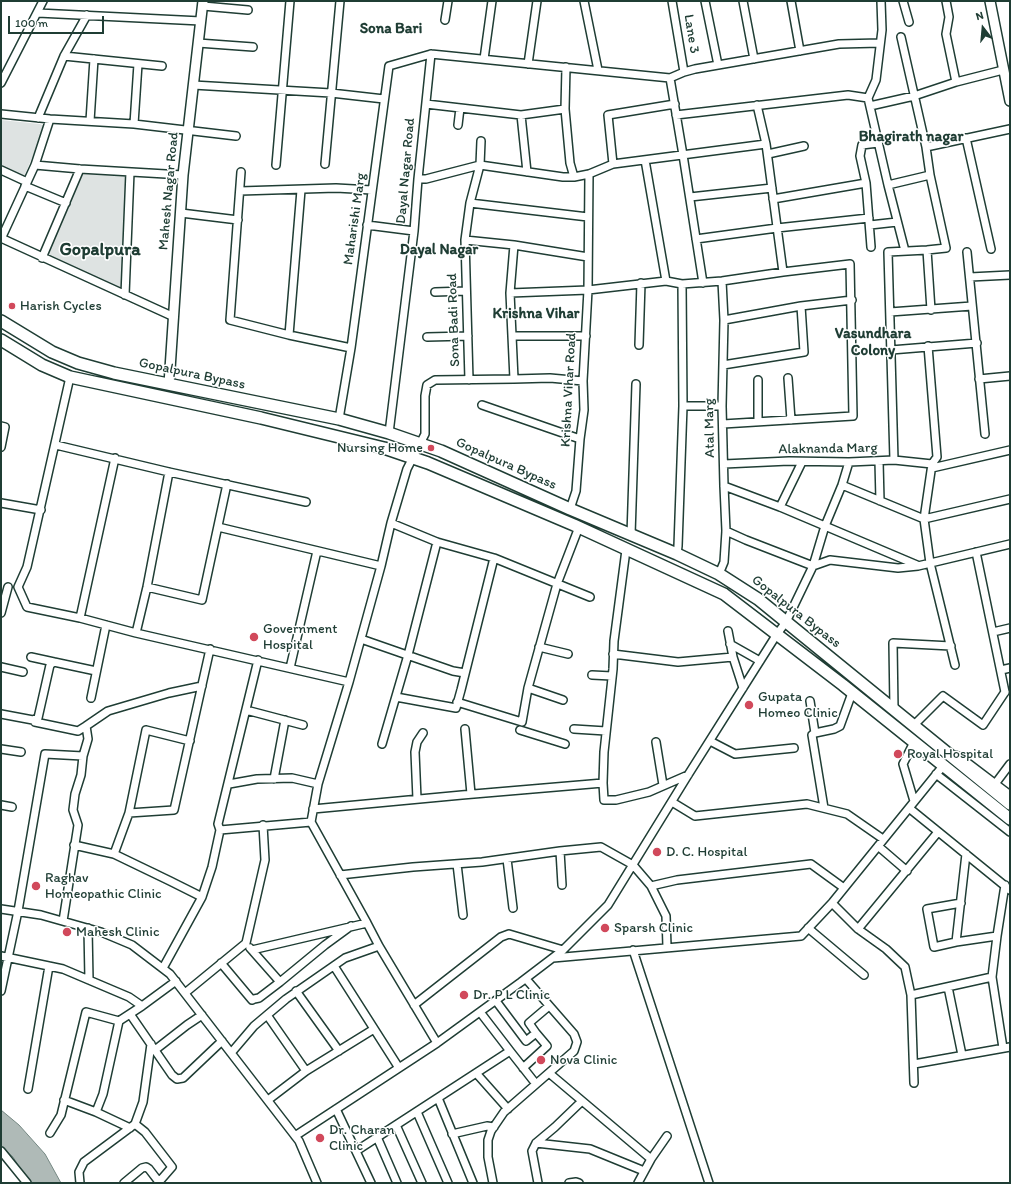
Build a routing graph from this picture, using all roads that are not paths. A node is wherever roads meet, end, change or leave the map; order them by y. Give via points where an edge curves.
1 (43, 1) edge
2 (290, 1) edge
3 (340, 1) edge
4 (448, 1) edge
5 (492, 1) edge
6 (537, 1) edge
7 (584, 1) edge
8 (672, 1) edge
9 (705, 1) edge
10 (743, 1) edge
11 (790, 1) edge
12 (881, 1) edge
13 (903, 1) edge
14 (946, 1) edge
15 (990, 1) edge
16 (203, 4) edge
17 (248, 10) dead end
18 (38, 13) junction
19 (87, 15) junction
20 (445, 20) dead end
21 (201, 21) junction
22 (909, 22) dead end
23 (901, 37) dead end
24 (198, 43) junction
25 (880, 43) junction
26 (253, 47) dead end
27 (800, 51) junction
28 (431, 54) junction
29 (64, 56) junction
30 (94, 59) junction
31 (484, 59) junction
32 (754, 59) junction
33 (138, 64) junction
34 (528, 64) junction
35 (718, 65) junction
36 (162, 66) dead end
37 (566, 67) junction
38 (598, 70) junction
39 (1003, 70) junction
40 (684, 72) junction
41 (670, 78) junction
42 (956, 82) junction
43 (1, 83) edge
44 (193, 85) junction
45 (282, 90) junction
46 (331, 93) junction
47 (914, 96) junction
48 (868, 98) junction
49 (384, 99) junction
50 (1010, 100) edge
51 (426, 104) junction
52 (675, 104) junction
53 (757, 105) junction
54 (870, 106) junction
55 (460, 108) junction
56 (565, 109) junction
57 (1, 114) edge
58 (521, 115) junction
59 (676, 115) junction
60 (38, 118) junction
61 (50, 119) junction
62 (90, 121) junction
63 (134, 124) junction
64 (458, 125) dead end
65 (1010, 129) edge
66 (188, 130) junction
67 (236, 136) dead end
68 (966, 138) junction
69 (481, 141) dead end
70 (878, 143) junction
71 (766, 144) junction
72 (804, 146) dead end
73 (926, 147) junction
74 (768, 154) junction
75 (683, 155) junction
76 (645, 160) junction
77 (276, 164) dead end
78 (325, 164) dead end
79 (613, 164) junction
80 (34, 165) junction
81 (480, 165) junction
82 (80, 169) junction
83 (1, 170) edge
84 (130, 172) junction
85 (241, 172) dead end
86 (527, 172) junction
87 (589, 174) junction
88 (184, 175) junction
89 (930, 175) junction
90 (574, 177) junction
91 (418, 179) junction
92 (866, 183) junction
93 (26, 184) junction
94 (888, 185) junction
95 (772, 188) junction
96 (301, 190) junction
97 (372, 190) junction
98 (240, 191) junction
99 (690, 197) junction
100 (774, 199) junction
101 (66, 203) junction
102 (470, 203) junction
103 (181, 213) junction
104 (588, 217) junction
105 (238, 220) junction
106 (870, 222) junction
107 (897, 222) junction
108 (367, 225) junction
109 (777, 228) junction
110 (414, 231) junction
111 (1, 239) edge
112 (696, 239) junction
113 (465, 240) junction
114 (514, 245) junction
115 (871, 247) dead end
116 (991, 249) dead end
117 (927, 250) junction
118 (905, 251) junction
119 (968, 252) dead end
120 (588, 257) junction
121 (42, 258) junction
122 (783, 272) junction
123 (1010, 275) edge
124 (970, 277) junction
125 (666, 280) junction
126 (722, 281) junction
127 (641, 283) junction
128 (703, 283) junction
129 (682, 284) junction
130 (588, 290) junction
131 (466, 291) junction
132 (435, 292) dead end
133 (510, 293) junction
134 (125, 295) junction
135 (852, 300) junction
136 (801, 306) junction
137 (972, 306) junction
138 (931, 310) junction
139 (890, 312) junction
140 (174, 317) junction
141 (724, 320) junction
142 (1, 321) edge
143 (289, 336) junction
144 (468, 336) junction
145 (512, 336) junction
146 (586, 336) junction
147 (427, 337) dead end
148 (1, 340) edge
149 (977, 343) junction
150 (639, 345) dead end
151 (928, 346) junction
152 (351, 348) junction
153 (891, 350) junction
154 (723, 365) junction
155 (1010, 376) edge
156 (70, 377) junction
157 (788, 378) dead end
158 (514, 379) junction
159 (979, 379) junction
160 (469, 380) junction
161 (758, 380) dead end
162 (583, 381) junction
163 (169, 384) junction
164 (636, 384) dead end
165 (482, 405) dead end
166 (683, 406) junction
167 (722, 406) junction
168 (339, 420) junction
169 (791, 420) junction
170 (758, 422) junction
171 (723, 424) junction
172 (1, 426) edge
173 (389, 433) junction
174 (985, 434) dead end
175 (580, 439) junction
176 (419, 443) junction
177 (56, 445) junction
178 (1, 447) edge
179 (1010, 450) edge
180 (115, 458) junction
181 (412, 458) junction
182 (894, 460) junction
183 (879, 461) junction
184 (802, 462) junction
185 (849, 462) junction
186 (724, 464) junction
187 (932, 466) junction
188 (169, 472) junction
189 (227, 484) junction
190 (842, 485) junction
191 (724, 486) junction
192 (1010, 499) edge
193 (880, 501) junction
194 (306, 502) dead end
195 (1, 503) edge
196 (780, 507) junction
197 (570, 509) junction
198 (41, 510) junction
199 (924, 520) junction
200 (391, 523) junction
201 (824, 526) junction
202 (218, 527) junction
203 (579, 527) junction
204 (726, 531) junction
205 (631, 535) junction
206 (437, 542) junction
207 (1010, 544) edge
208 (626, 550) junction
209 (317, 551) junction
210 (976, 552) junction
211 (677, 554) junction
212 (494, 558) junction
213 (930, 563) junction
214 (381, 566) junction
215 (813, 566) junction
216 (918, 566) junction
217 (719, 574) junction
218 (557, 584) junction
219 (5, 586) edge
220 (18, 587) junction
221 (147, 587) junction
222 (590, 597) dead end
223 (1, 612) edge
224 (80, 618) junction
225 (786, 622) junction
226 (106, 625) junction
227 (1010, 628) edge
228 (728, 631) dead end
229 (993, 632) junction
230 (136, 633) junction
231 (777, 634) junction
232 (361, 639) junction
233 (730, 644) junction
234 (951, 646) junction
235 (538, 647) junction
236 (210, 649) junction
237 (568, 654) dead end
238 (614, 654) junction
239 (408, 655) junction
240 (31, 657) dead end
241 (733, 657) junction
242 (258, 660) junction
243 (760, 661) junction
244 (54, 662) junction
245 (955, 664) dead end
246 (1, 667) edge
247 (290, 668) junction
248 (1010, 668) edge
249 (1001, 670) junction
250 (96, 671) junction
251 (23, 672) dead end
252 (465, 673) junction
253 (592, 675) dead end
254 (612, 676) junction
255 (349, 682) junction
256 (202, 686) junction
257 (528, 688) junction
258 (743, 688) junction
259 (852, 693) junction
260 (1008, 693) edge
261 (396, 696) junction
262 (91, 698) dead end
263 (563, 700) dead end
264 (810, 701) dead end
265 (458, 702) junction
266 (894, 709) junction
267 (246, 710) junction
268 (1, 714) edge
269 (285, 720) junction
270 (35, 722) dead end
271 (522, 722) junction
272 (303, 725) dead end
273 (86, 726) junction
274 (912, 726) junction
275 (465, 729) dead end
276 (574, 729) dead end
277 (606, 731) junction
278 (423, 733) dead end
279 (815, 733) junction
280 (190, 740) junction
281 (710, 741) junction
282 (656, 742) dead end
283 (914, 742) junction
284 (382, 744) dead end
285 (565, 744) dead end
286 (794, 748) dead end
287 (1, 749) edge
288 (944, 750) junction
289 (21, 752) dead end
290 (83, 756) junction
291 (1010, 764) edge
292 (940, 770) junction
293 (688, 775) junction
294 (274, 778) junction
295 (602, 783) junction
296 (228, 784) junction
297 (318, 784) junction
298 (995, 784) junction
299 (663, 785) junction
300 (471, 794) junction
301 (1010, 795) edge
302 (417, 799) junction
303 (914, 801) junction
304 (672, 802) junction
305 (1010, 804) edge
306 (1, 805) edge
307 (12, 807) dead end
308 (824, 808) junction
309 (909, 808) junction
310 (313, 809) junction
311 (129, 812) junction
312 (1010, 819) edge
313 (311, 822) junction
314 (264, 825) junction
315 (220, 830) junction
316 (938, 832) junction
317 (1010, 832) edge
318 (883, 839) junction
319 (74, 845) junction
320 (878, 846) junction
321 (560, 851) junction
322 (114, 854) junction
323 (966, 854) junction
324 (507, 858) junction
325 (457, 864) junction
326 (633, 865) junction
327 (906, 871) junction
328 (340, 875) junction
329 (562, 885) dead end
330 (651, 886) junction
331 (1007, 887) edge
332 (844, 888) junction
333 (202, 897) junction
334 (832, 903) junction
335 (961, 903) junction
336 (513, 908) dead end
337 (1, 909) edge
338 (18, 911) junction
339 (463, 915) dead end
340 (63, 921) junction
341 (368, 925) junction
342 (351, 926) junction
343 (88, 928) junction
344 (808, 928) junction
345 (858, 929) junction
346 (997, 936) junction
347 (956, 942) junction
348 (246, 943) junction
349 (379, 946) junction
350 (667, 947) junction
351 (252, 950) junction
352 (563, 950) junction
353 (633, 950) junction
354 (5, 957) edge
355 (553, 958) junction
356 (221, 963) junction
357 (49, 966) junction
358 (334, 966) junction
359 (163, 968) junction
360 (864, 975) dead end
361 (992, 978) junction
362 (526, 979) junction
363 (89, 980) junction
364 (176, 981) junction
365 (280, 982) junction
366 (948, 987) junction
367 (1, 991) edge
368 (296, 991) junction
369 (185, 993) junction
370 (911, 995) junction
371 (496, 1001) junction
372 (414, 1005) junction
373 (142, 1006) junction
374 (550, 1006) junction
375 (480, 1012) junction
376 (130, 1014) junction
377 (202, 1015) junction
378 (267, 1015) junction
379 (119, 1021) junction
380 (374, 1029) junction
381 (536, 1033) junction
382 (222, 1041) junction
383 (437, 1043) junction
384 (153, 1047) junction
385 (1007, 1047) edge
386 (339, 1051) junction
387 (510, 1052) junction
388 (231, 1053) junction
389 (962, 1055) junction
390 (914, 1064) junction
391 (399, 1068) junction
392 (523, 1068) junction
393 (306, 1071) junction
394 (476, 1073) junction
395 (549, 1073) junction
396 (914, 1083) dead end
397 (536, 1084) junction
398 (28, 1089) dead end
399 (438, 1098) junction
400 (64, 1100) junction
401 (268, 1100) junction
402 (582, 1101) junction
403 (336, 1109) junction
404 (508, 1109) junction
405 (96, 1112) junction
406 (417, 1112) junction
407 (396, 1125) junction
408 (133, 1126) junction
409 (494, 1127) junction
410 (50, 1133) dead end
411 (452, 1134) junction
412 (295, 1136) junction
413 (667, 1136) dead end
414 (377, 1138) junction
415 (536, 1143) junction
416 (1, 1151) edge
417 (356, 1151) junction
418 (651, 1159) junction
419 (644, 1171) junction
420 (159, 1182) edge
421 (27, 1183) edge
422 (80, 1183) edge
423 (124, 1183) edge
424 (317, 1183) edge
425 (370, 1183) edge
426 (396, 1183) edge
427 (422, 1183) edge
428 (448, 1183) edge
429 (473, 1183) edge
430 (493, 1183) edge
431 (538, 1183) edge
432 (569, 1183) edge
433 (579, 1183) edge
434 (638, 1183) edge
435 (709, 1183) edge

1 - 18 street
2 - 45 street
3 - 46 street
4 - 20 street
5 - 31 street
6 - 34 street
7 - 38 street
8 - 40 street, Lane 3
9 - 35 street
10 - 32 street
11 - 27 street
12 - 25 street
13 - 22 street
14 - 42 street via 950,17 946,34
15 - 39 street
16 - 17 street
16 - 21 street, Mahesh Nagar Road
18 - 19 street
18 - 43 street
19 - 21 street
19 - 29 street
21 - 24 street, Mahesh Nagar Road
23 - 47 street
24 - 26 street
24 - 44 street, Mahesh Nagar Road
25 - 27 street via 839,44
25 - 48 street via 876,80
27 - 32 street
28 - 31 street
28 - 49 street, Maharishi Marg via 389,66
28 - 51 street, Dayal Nagar Road
29 - 30 street
29 - 60 street
30 - 33 street
30 - 62 street
31 - 34 street
32 - 35 street
33 - 36 street
33 - 63 street
34 - 37 street
35 - 40 street
37 - 38 street
37 - 56 street
38 - 41 street
39 - 42 street
39 - 50 street
40 - 41 street
41 - 52 street
42 - 47 street
44 - 45 street
44 - 66 street, Mahesh Nagar Road
45 - 46 street
45 - 77 street
46 - 49 street
46 - 78 street
47 - 54 street
47 - 73 street
48 - 53 street via 848,95
48 - 54 street
49 - 97 street, Maharishi Marg
51 - 55 street
51 - 91 street, Dayal Nagar Road
52 - 59 street
52 - 79 street via 608,115
53 - 59 street
53 - 71 street
54 - 70 street
55 - 58 street
55 - 64 street
56 - 58 street
56 - 90 street via 570,163
57 - 60 street
58 - 86 street
59 - 75 street
60 - 61 street
61 - 62 street
61 - 80 street
62 - 63 street
63 - 66 street
65 - 68 street
66 - 67 street
66 - 88 street, Mahesh Nagar Road
68 - 73 street
68 - 116 street
69 - 81 street, Sona Badi Road
70 - 92 street via 862,146 860,156
70 - 94 street
71 - 74 street
71 - 75 street
72 - 74 street
73 - 89 street
74 - 95 street
75 - 76 street
75 - 99 street
76 - 79 street
76 - 125 street
79 - 87 street
80 - 82 street
80 - 93 street
81 - 86 street
81 - 91 street
81 - 102 street, Sona Badi Road
82 - 84 street
82 - 101 street
83 - 93 street
84 - 88 street
84 - 134 street
85 - 98 street
86 - 90 street
87 - 90 street
87 - 104 street, Krishna Vihar Road
88 - 103 street, Mahesh Nagar Road
89 - 94 street
89 - 117 street via 946,248
91 - 110 street, Dayal Nagar Road
92 - 100 street
92 - 106 street
93 - 101 street
93 - 111 street
94 - 107 street
95 - 99 street
95 - 100 street
96 - 97 street
96 - 98 street
96 - 143 street
97 - 108 street, Maharishi Marg
98 - 105 street
99 - 112 street
100 - 109 street
101 - 121 street
102 - 104 street
102 - 113 street, Sona Badi Road
103 - 105 street
103 - 140 street, Mahesh Nagar Road
104 - 120 street, Krishna Vihar Road
105 - 143 street via 230,320
106 - 107 street
106 - 109 street
106 - 115 street
107 - 118 street
108 - 110 street
108 - 152 street, Maharishi Marg
109 - 112 street
109 - 122 street
110 - 173 street, Dayal Nagar Road
111 - 121 street
112 - 128 street
113 - 114 street
113 - 131 street, Sona Badi Road
114 - 120 street
114 - 133 street
117 - 118 street
117 - 138 street
118 - 139 street via 888,252
119 - 124 street
120 - 130 street, Krishna Vihar Road
121 - 134 street
122 - 126 street
122 - 135 street via 850,264
123 - 124 street
124 - 137 street
125 - 127 street
125 - 129 street
126 - 128 street
126 - 141 street, Atal Marg
127 - 130 street
127 - 150 street
128 - 129 street
129 - 166 street
130 - 133 street
130 - 146 street, Krishna Vihar Road
131 - 132 street
131 - 144 street, Sona Badi Road
133 - 145 street
134 - 140 street
135 - 136 street
135 - 169 street via 853,416
136 - 141 street
136 - 154 street via 804,352
137 - 138 street
137 - 149 street
138 - 139 street
139 - 153 street
140 - 163 street, Mahesh Nagar Road
141 - 154 street, Atal Marg
142 - 163 main road, Gopalpura Bypass via 52,352 78,363
143 - 152 street
144 - 147 street
144 - 160 street, Sona Badi Road
145 - 146 street
145 - 158 street
146 - 162 street, Krishna Vihar Road
148 - 156 main road, Gopalpura Bypass via 42,365
149 - 151 street
149 - 159 street
151 - 153 street
151 - 187 street via 937,457
152 - 168 street, Maharishi Marg
153 - 182 street
154 - 167 street, Atal Marg
155 - 159 street
156 - 177 street
156 - 181 main road, Gopalpura Bypass via 261,418 384,448
157 - 169 street
158 - 160 street
158 - 162 street via 550,378
159 - 174 street
160 - 176 street via 435,380 427,384 425,434
161 - 170 street
162 - 175 street, Krishna Vihar Road via 584,410
163 - 168 main road, Gopalpura Bypass
164 - 205 street
165 - 175 street
166 - 167 street
166 - 211 street
167 - 171 street, Atal Marg
168 - 173 main road, Gopalpura Bypass
169 - 170 street
170 - 171 street
171 - 186 street, Atal Marg
172 - 178 street via 5,427
173 - 176 main road, Gopalpura Bypass
175 - 197 street, Krishna Vihar Road via 576,491
176 - 181 street
176 - 197 main road, Gopalpura Bypass
177 - 180 street
177 - 198 street
179 - 187 street, Alaknanda Marg
180 - 188 street
180 - 224 street
181 - 200 street
181 - 203 main road, Gopalpura Bypass
182 - 183 street, Alaknanda Marg
182 - 187 street, Alaknanda Marg
183 - 185 street, Alaknanda Marg
183 - 193 street
184 - 185 street, Alaknanda Marg
184 - 186 street, Alaknanda Marg
184 - 196 street
185 - 190 street
186 - 191 street, Atal Marg
187 - 199 street
188 - 189 street
188 - 221 street
189 - 194 street
189 - 202 street
190 - 193 street
190 - 201 street
191 - 196 street
191 - 204 street, Atal Marg
192 - 199 street
193 - 199 street
195 - 198 street
196 - 201 street
197 - 205 main road, Gopalpura Bypass
198 - 220 street via 27,567
199 - 213 street
200 - 206 street
200 - 214 street
201 - 215 street
201 - 216 street
202 - 209 street
202 - 221 street via 202,600
203 - 208 main road, Gopalpura Bypass
203 - 218 street
204 - 215 street
204 - 217 street, Atal Marg via 724,562
205 - 211 main road, Gopalpura Bypass
206 - 212 street
206 - 239 street
207 - 210 street
208 - 231 main road, Gopalpura Bypass via 724,594
208 - 238 street
209 - 214 street
209 - 247 street
210 - 213 street
210 - 229 street
211 - 217 main road, Gopalpura Bypass
212 - 218 street
212 - 252 street
213 - 216 street
213 - 234 street
214 - 232 street
215 - 216 street via 830,560 898,568
215 - 225 street
217 - 225 main road, Gopalpura Bypass via 758,599
218 - 222 street
218 - 235 street
219 - 220 street
219 - 223 street
220 - 224 street via 27,608
221 - 230 street
224 - 226 street
225 - 231 street
225 - 266 main road, Gopalpura Bypass
226 - 230 street
226 - 250 street
227 - 229 street
228 - 233 street
229 - 249 street
230 - 236 street
231 - 243 street
231 - 259 main road, Gopalpura Bypass
232 - 239 street
232 - 255 street
233 - 241 street
233 - 243 street
234 - 245 street
234 - 266 street via 893,643
235 - 237 street
235 - 257 street
236 - 242 street
236 - 256 street
238 - 241 street via 678,662
238 - 254 street
239 - 252 street
239 - 261 street
240 - 244 street
241 - 258 street
242 - 247 street
242 - 267 street
243 - 258 street
244 - 250 street
244 - 268 street via 50,665 38,718 33,720
246 - 251 street
247 - 255 street
248 - 249 street
249 - 260 street
250 - 262 street
252 - 265 street
253 - 254 street
254 - 277 street
255 - 297 street
256 - 273 street via 108,711
256 - 280 street
257 - 263 street
257 - 271 street
258 - 281 street
259 - 279 street via 840,726 834,730
259 - 283 main road, Gopalpura Bypass
260 - 274 street via 984,725 943,696
261 - 265 street via 456,708
261 - 284 street
264 - 279 street
265 - 271 street
266 - 274 main road, Gopalpura Bypass
267 - 269 street
267 - 296 street
269 - 272 street
269 - 294 street
270 - 273 street via 78,730
271 - 285 street via 519,733
273 - 290 street via 88,739
274 - 288 main road, Gopalpura Bypass
275 - 300 street
276 - 277 street
277 - 295 street
278 - 302 street via 417,742 415,752
279 - 308 street via 812,740
280 - 311 street via 174,810
280 - 311 street via 146,730
281 - 286 street via 735,754
281 - 293 street
282 - 299 street
283 - 292 main road, Gopalpura Bypass
283 - 303 street via 903,764
287 - 289 street
288 - 298 street via 960,757
288 - 305 main road, Gopalpura Bypass
290 - 319 street via 73,810 78,826
290 - 338 street via 45,754
291 - 298 street
292 - 303 street
292 - 312 main road, Gopalpura Bypass via 954,774
292 - 317 street
293 - 299 street
293 - 304 street
294 - 296 street via 257,778
294 - 297 street via 292,778
295 - 299 street via 604,800 616,800 649,792
295 - 300 street
296 - 315 street via 218,824
297 - 310 street
298 - 301 street
300 - 302 street
302 - 310 street
303 - 309 street
304 - 308 street via 695,816 807,804
304 - 326 street
306 - 307 street
308 - 318 street via 847,814
309 - 316 street
309 - 318 street
310 - 313 street
311 - 322 street
313 - 314 street
313 - 328 street
314 - 315 street
314 - 348 street via 264,860
315 - 333 street
316 - 323 street
316 - 327 street
318 - 320 street
319 - 322 street
319 - 340 street
320 - 327 street
320 - 332 street
321 - 324 street
321 - 326 street via 601,848
321 - 329 street
322 - 333 street
323 - 331 street
323 - 335 street
324 - 325 street
324 - 336 street
325 - 328 street
325 - 339 street
326 - 330 street
326 - 352 street via 608,905
327 - 345 street
328 - 341 street
330 - 332 street via 677,880 811,864
330 - 350 street via 666,916
331 - 346 street
332 - 334 street
333 - 359 street
334 - 344 street
334 - 345 street
335 - 347 street
335 - 347 street via 928,909 934,947
337 - 338 street
338 - 340 street
338 - 354 street
340 - 343 street
341 - 342 street
341 - 349 street
342 - 351 street
342 - 365 street
343 - 359 street via 132,945
343 - 363 street
344 - 350 street via 801,936
344 - 360 street
345 - 370 street via 886,949 905,967
346 - 347 street
346 - 361 street
348 - 351 street
348 - 356 street
349 - 358 street via 345,958
349 - 372 street
350 - 353 street
351 - 365 street
352 - 355 street
352 - 372 street via 509,934 501,937
353 - 355 street
353 - 435 street
354 - 357 street
354 - 367 street
355 - 362 street
356 - 365 street via 252,1000 259,998
356 - 369 street
357 - 363 street
357 - 398 street
358 - 368 street
358 - 380 street
359 - 364 street
361 - 366 street
361 - 385 street
362 - 371 street
362 - 374 street
363 - 373 street via 129,997
364 - 369 street
364 - 373 street
366 - 370 street
366 - 389 street
368 - 378 street
368 - 386 street
369 - 377 street
370 - 390 street
371 - 375 street
371 - 381 street via 526,1041
372 - 383 street
373 - 376 street
374 - 381 street via 529,1023
374 - 395 street via 574,1034 577,1042 574,1051
375 - 383 street
375 - 387 street
376 - 379 street
376 - 384 street
377 - 382 street
377 - 384 street
378 - 388 street
378 - 393 street
379 - 400 street via 86,1012
379 - 405 street via 103,1094
380 - 386 street
380 - 391 street
381 - 392 street via 547,1046
382 - 384 street via 181,1079 172,1075
382 - 388 street
383 - 391 street
384 - 408 street via 143,1102
385 - 389 street
386 - 393 street
387 - 392 street
387 - 394 street
388 - 401 street
389 - 390 street
390 - 396 street
391 - 403 street
392 - 397 street
393 - 401 street
394 - 399 street
394 - 404 street
395 - 397 street
395 - 402 street
397 - 404 street
399 - 406 street
399 - 411 street
400 - 405 street
400 - 410 street via 61,1115
401 - 412 street
402 - 415 street
402 - 418 street
403 - 412 street
403 - 417 street
404 - 409 street
405 - 408 street
406 - 407 street
406 - 428 street
407 - 414 street
407 - 427 street
408 - 420 street via 145,1132 172,1167
408 - 422 street via 84,1162 79,1172
409 - 411 street via 487,1126
409 - 430 street via 488,1145
411 - 429 street
412 - 424 street
413 - 418 street
414 - 417 street
414 - 426 street
415 - 419 street via 590,1149
415 - 431 street via 532,1151
416 - 421 street
417 - 425 street
418 - 419 street
419 - 434 street
420 - 423 street via 146,1167
432 - 433 street

